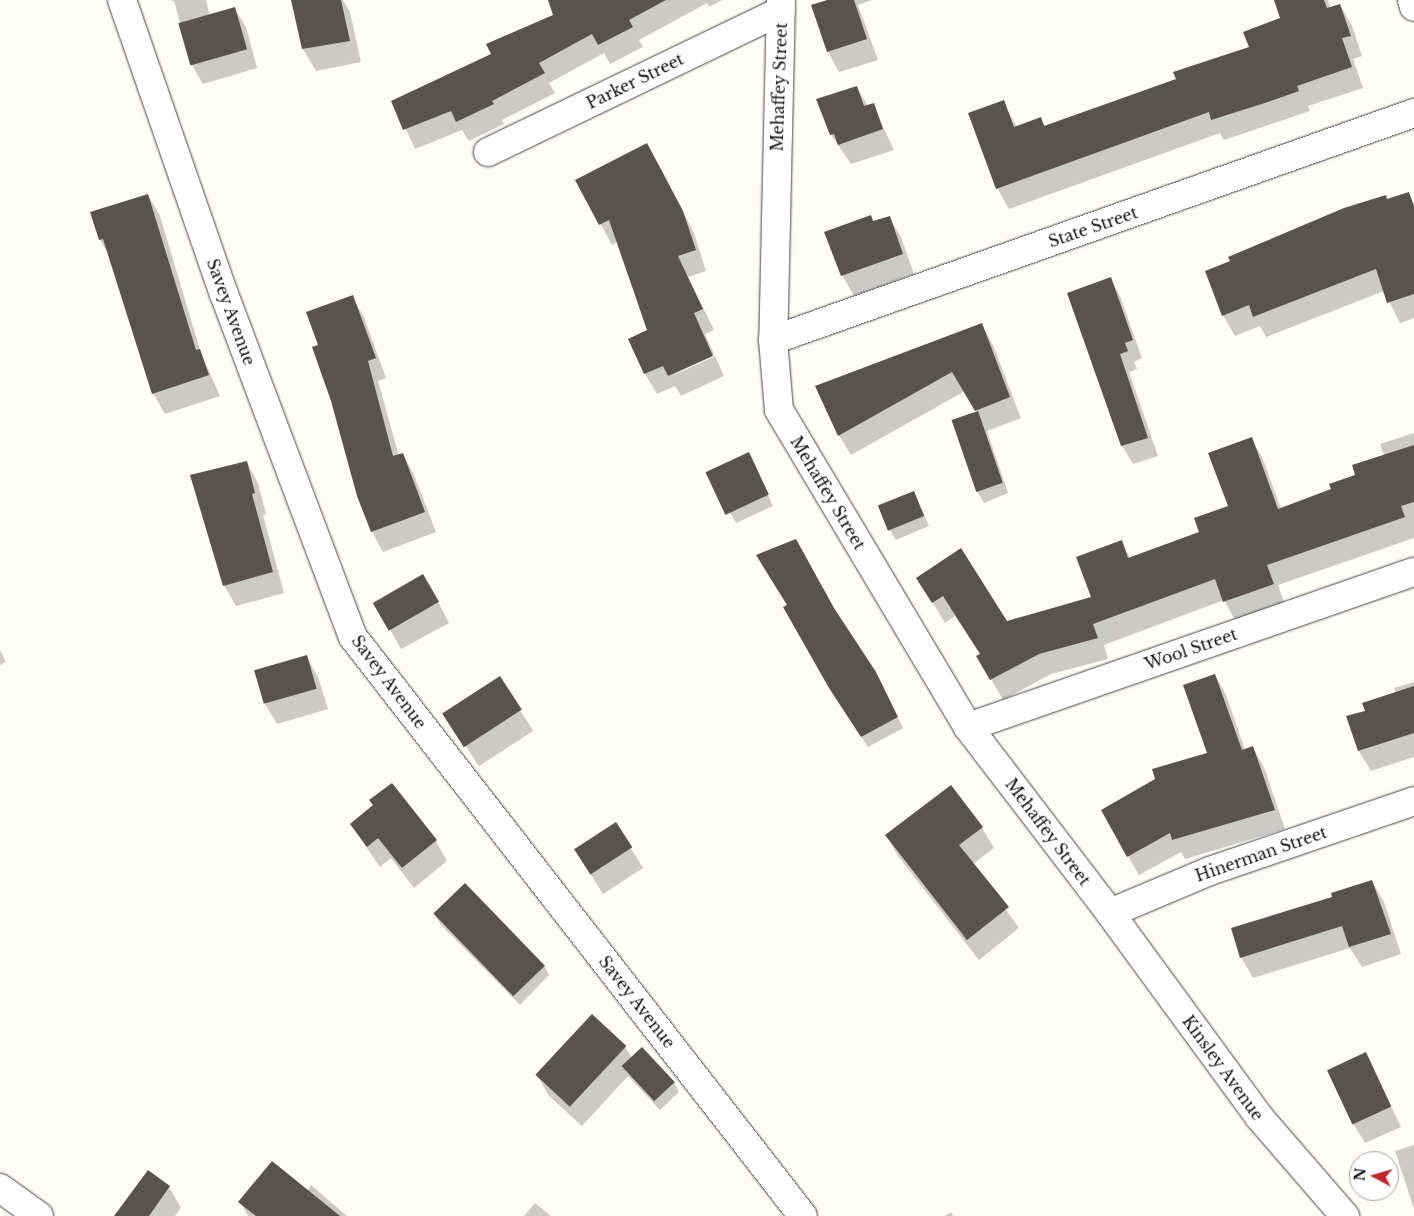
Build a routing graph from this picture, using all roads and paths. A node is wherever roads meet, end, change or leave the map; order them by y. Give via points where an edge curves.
1 (122, 0) edge
2 (1412, 0) edge
3 (781, 5) edge
4 (1414, 7) edge
5 (1414, 113) edge
6 (488, 152) dead end
7 (773, 340) junction
8 (1414, 572) edge
9 (968, 727) junction
10 (1414, 801) edge
11 (1110, 913) junction
12 (0, 1188) edge
13 (39, 1216) edge
14 (803, 1216) edge
15 (1345, 1216) edge

1 - 14 street, Savey Avenue via 224,294 353,637
2 - 4 street
3 - 6 street, Parker Street
3 - 7 street, Mehaffey Street
5 - 7 street, State Street
7 - 9 street, Mehaffey Street via 779,410
8 - 9 street, Wool Street
9 - 11 street, Mehaffey Street
10 - 11 street, Hinerman Street via 1210,871
11 - 15 street, Kinsley Avenue via 1260,1118
12 - 13 street

